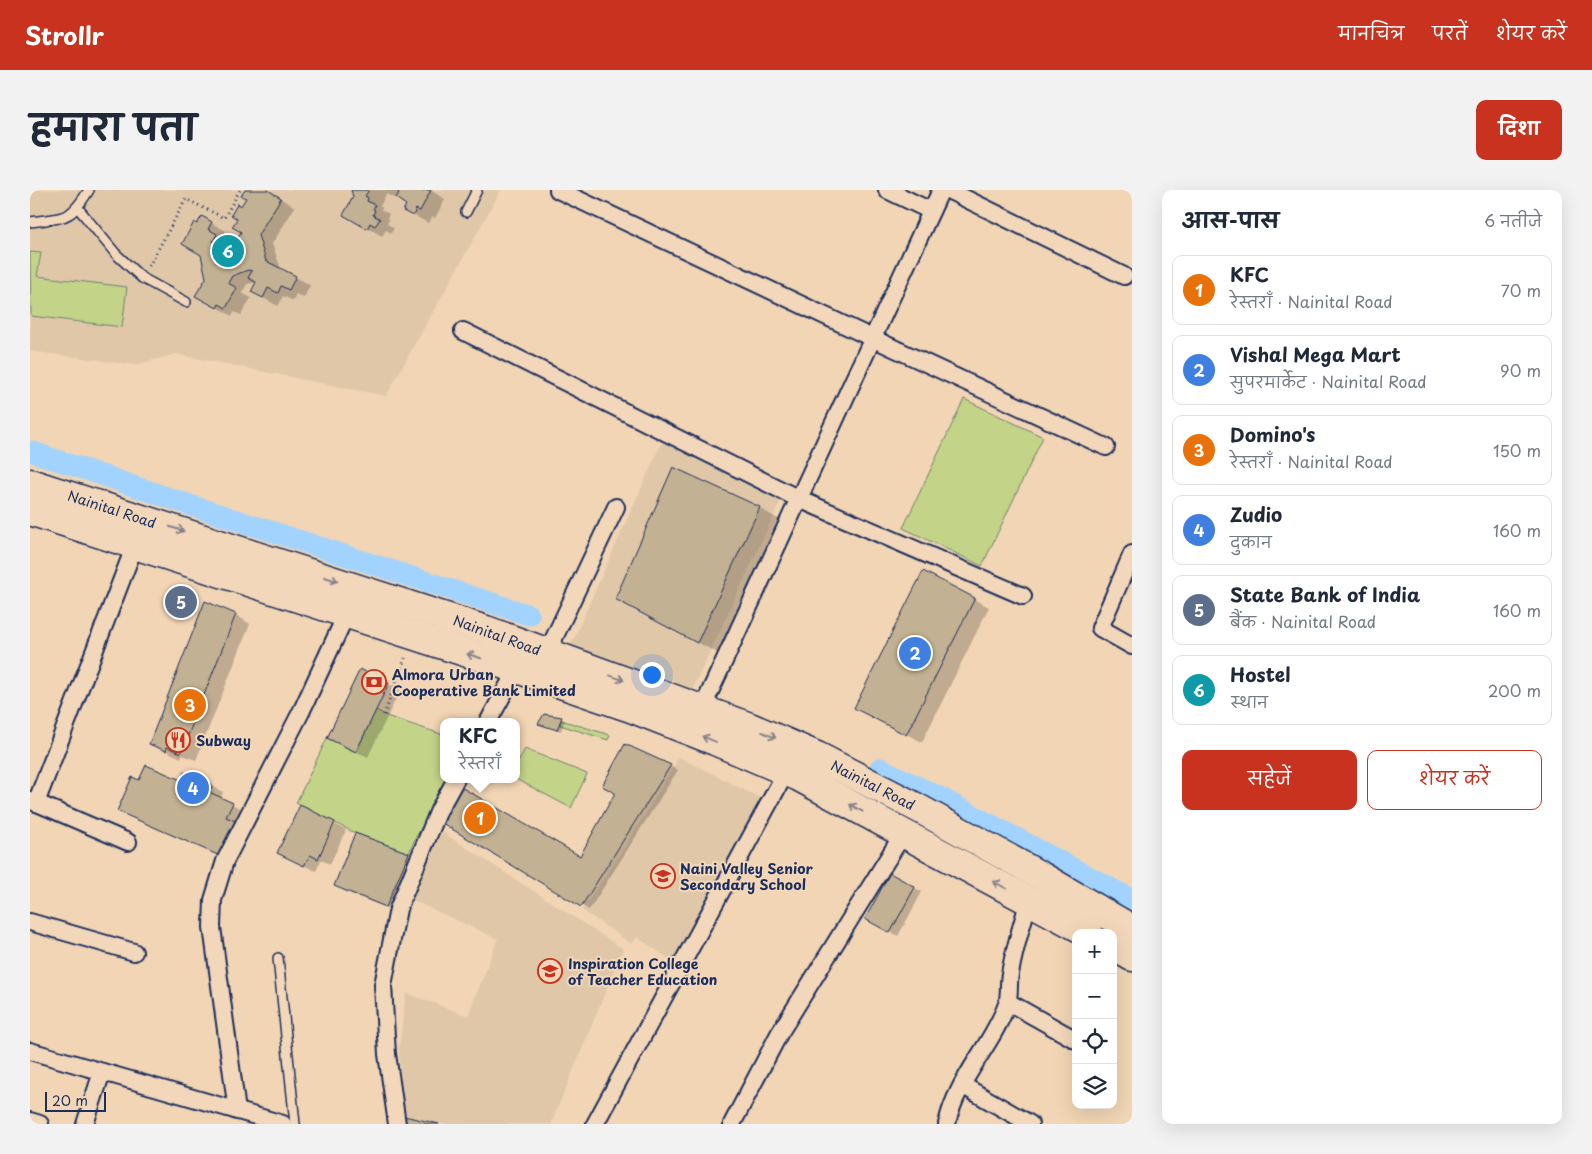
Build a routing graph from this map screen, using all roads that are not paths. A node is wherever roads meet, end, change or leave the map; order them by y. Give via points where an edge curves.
1 (89, 190) edge
2 (477, 190) edge
3 (558, 190) edge
4 (887, 190) edge
5 (941, 190) edge
6 (948, 190) edge
7 (78, 208) junction
8 (931, 211) junction
9 (466, 212) dead end
10 (30, 222) edge
11 (1124, 276) dead end
12 (186, 302) dead end
13 (463, 332) dead end
14 (872, 338) junction
15 (1106, 446) dead end
16 (30, 483) edge
17 (799, 499) junction
18 (616, 507) dead end
19 (30, 511) edge
20 (134, 545) junction
21 (1132, 554) edge
22 (1023, 596) dead end
23 (346, 615) junction
24 (1132, 646) edge
25 (532, 661) junction
26 (573, 675) junction
27 (702, 709) junction
28 (491, 718) edge
29 (786, 772) junction
30 (454, 783) edge
31 (33, 801) edge
32 (902, 834) junction
33 (128, 842) dead end
34 (1029, 900) junction
35 (30, 922) edge
36 (1126, 928) edge
37 (1082, 929) edge
38 (134, 952) dead end
39 (1132, 957) edge
40 (278, 958) dead end
41 (1008, 1002) junction
42 (1072, 1038) edge
43 (30, 1051) edge
44 (102, 1072) junction
45 (962, 1085) junction
46 (237, 1111) junction
47 (30, 1121) edge
48 (40, 1124) edge
49 (86, 1124) edge
50 (283, 1124) edge
51 (296, 1124) edge
52 (397, 1124) edge
53 (595, 1124) edge
54 (732, 1124) edge
55 (947, 1124) edge
56 (1030, 1124) edge

1 - 7 lane
2 - 9 lane
3 - 14 street
4 - 8 street
5 - 8 street
6 - 11 street
7 - 10 lane via 68,216
7 - 12 lane via 116,254 142,278
8 - 14 street
13 - 17 street
14 - 15 street
14 - 17 street
16 -> 25 highway, Nainital Road via 477,627
17 - 22 street
17 - 27 street
18 - 25 street
19 - 20 highway, Nainital Road
20 - 23 highway, Nainital Road
20 - 31 street
21 - 24 street via 1100,628
25 -> 23 highway, Nainital Road via 413,636
23 - 46 street via 225,861 213,900 212,926
25 - 26 highway, Nainital Road
25 - 28 street
26 -> 27 highway, Nainital Road
29 -> 26 highway, Nainital Road via 639,711
27 -> 36 highway, Nainital Road via 817,756 966,834
32 -> 29 highway, Nainital Road
29 - 53 street
30 - 52 street via 439,810 398,909 383,985 387,1054
31 - 33 street
34 -> 32 highway, Nainital Road
32 - 54 street via 779,1034
34 - 37 highway, Nainital Road
34 - 41 street via 1009,976
35 - 38 street
36 - 39 highway, Nainital Road
40 - 51 lane
41 - 42 street
41 - 45 street via 1000,1022
43 - 44 street
44 - 46 street
44 - 49 street
45 - 55 street
45 - 56 street
46 - 50 street
47 - 48 street

